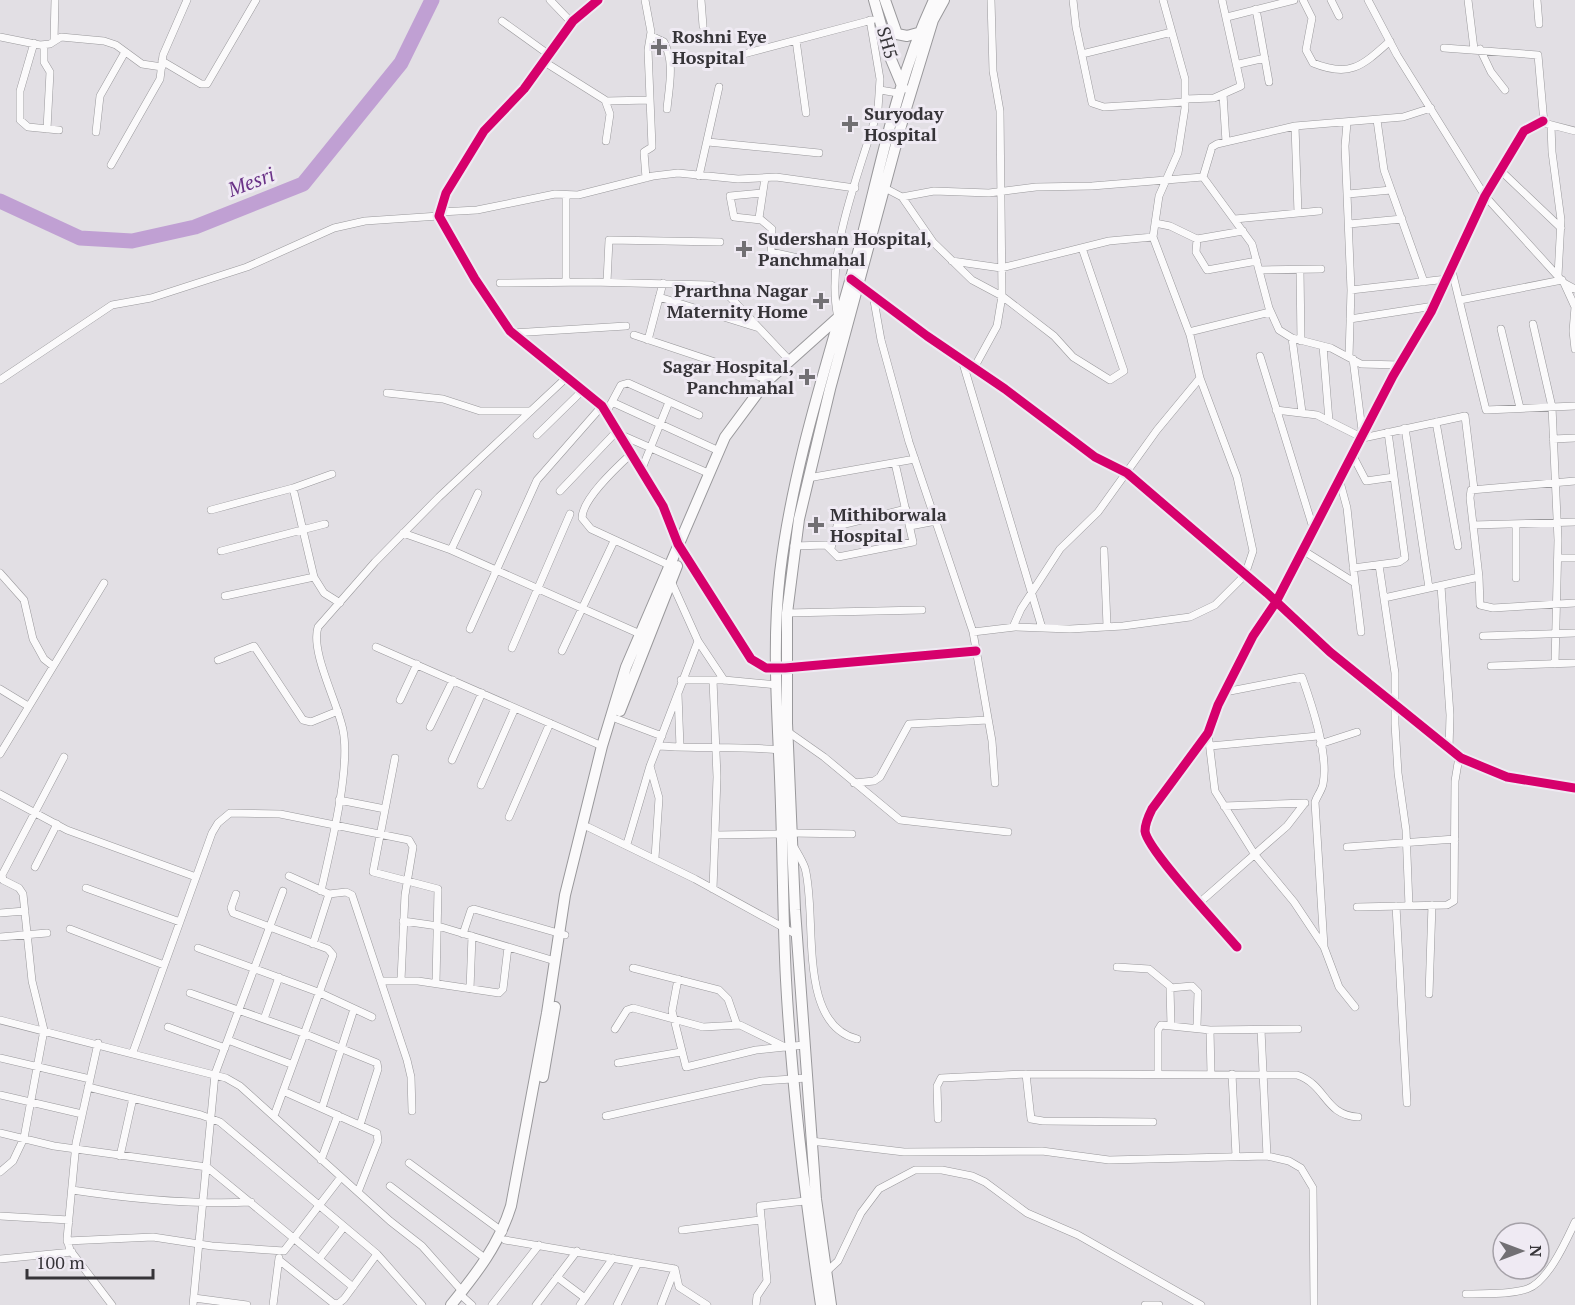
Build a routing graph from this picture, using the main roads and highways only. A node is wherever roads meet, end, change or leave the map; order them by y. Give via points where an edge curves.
1 (874, 0) edge
2 (885, 0) edge
3 (933, 11) edge
4 (903, 91) junction
5 (854, 282) junction
6 (844, 313) junction
7 (841, 330) junction
8 (680, 548) junction
9 (782, 668) junction
10 (788, 836) junction
11 (576, 860) junction
12 (562, 935) junction
13 (504, 1236) junction
14 (461, 1298) edge
15 (451, 1305) edge
16 (821, 1305) edge
17 (831, 1305) edge

1 - 4 main road, SH5 / SH5 via 875,20
2 - 3 main road, SH5 via 897,34 907,36
3 - 4 main road
4 - 5 main road
4 - 5 main road via 884,187
5 - 6 main road
6 - 7 main road
6 - 8 main road via 747,404 708,473
7 - 8 main road via 824,338 747,414
7 - 9 main road via 794,546
7 - 9 main road via 788,520 776,626
8 - 11 main road via 617,719
8 - 11 main road via 626,667 602,746
9 - 10 main road
9 - 10 main road via 777,685
10 - 16 main road via 784,871 789,1047
10 - 17 main road via 811,1141
11 - 12 main road
12 - 13 main road
12 - 13 main road via 546,1058 514,1211
13 - 14 main road
13 - 14 main road
14 - 15 main road

